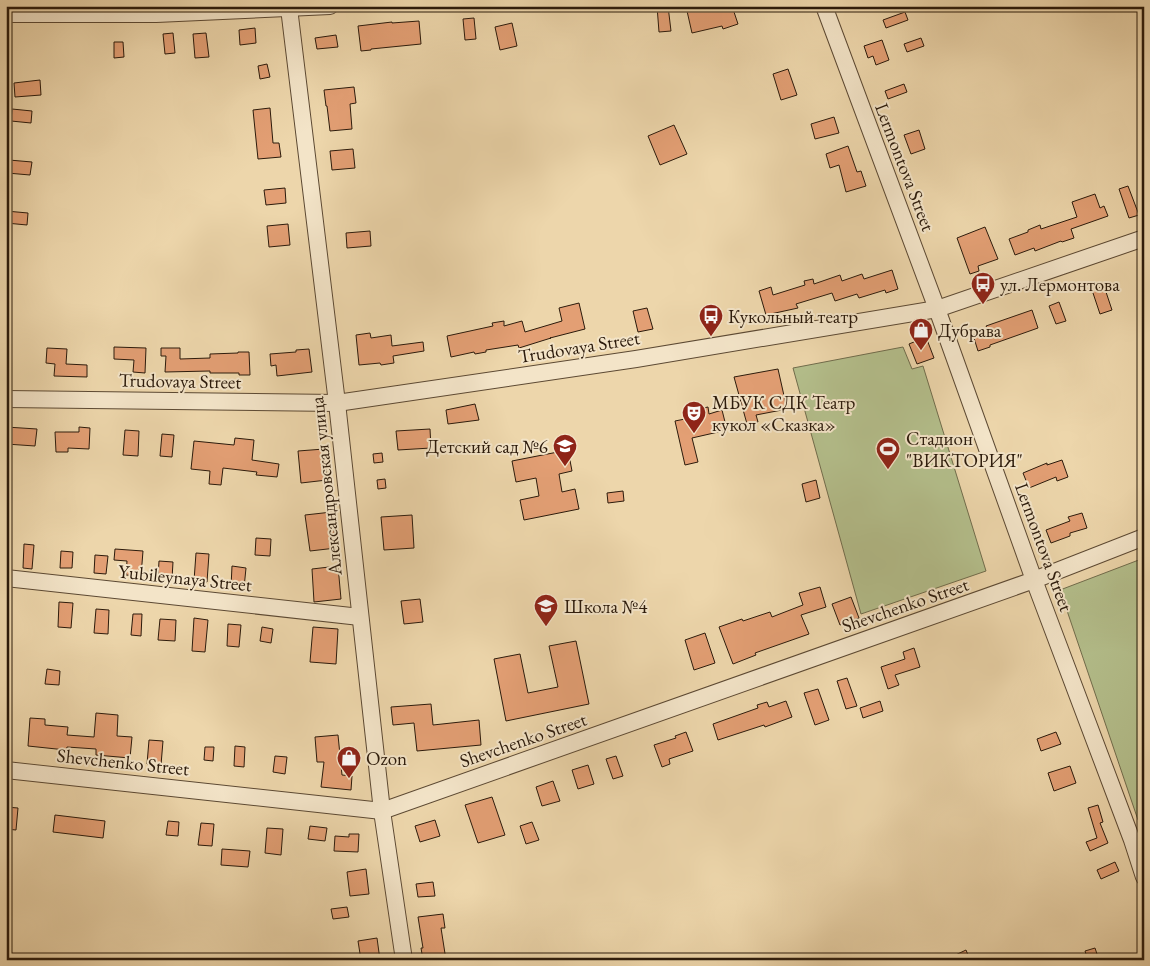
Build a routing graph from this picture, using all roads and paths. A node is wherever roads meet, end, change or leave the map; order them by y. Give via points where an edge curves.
1 (330, 6) edge
2 (824, 6) edge
3 (289, 8) junction
4 (6, 14) edge
5 (1144, 238) edge
6 (937, 309) junction
7 (6, 399) edge
8 (337, 403) junction
9 (1144, 537) edge
10 (6, 578) edge
11 (1034, 580) junction
12 (360, 617) junction
13 (6, 770) edge
14 (382, 811) junction
15 (1138, 837) edge
16 (1144, 877) edge
17 (404, 960) edge

1 - 3 street
2 - 6 street, Lermontova Street
3 - 4 street via 156,14
3 - 8 street, Александровская улица
5 - 6 street, Trudovaya Street
6 - 8 street, Trudovaya Street
6 - 11 street, Lermontova Street
7 - 8 street, Trudovaya Street
8 - 12 street, Александровская улица
9 - 11 street, Shevchenko Street
10 - 12 street, Yubileynaya Street
11 - 14 street, Shevchenko Street
11 - 15 street, Lermontova Street
12 - 14 street, Александровская улица
13 - 14 street, Shevchenko Street
14 - 17 street, Александровская улица
15 - 16 street, Lermontova Street

